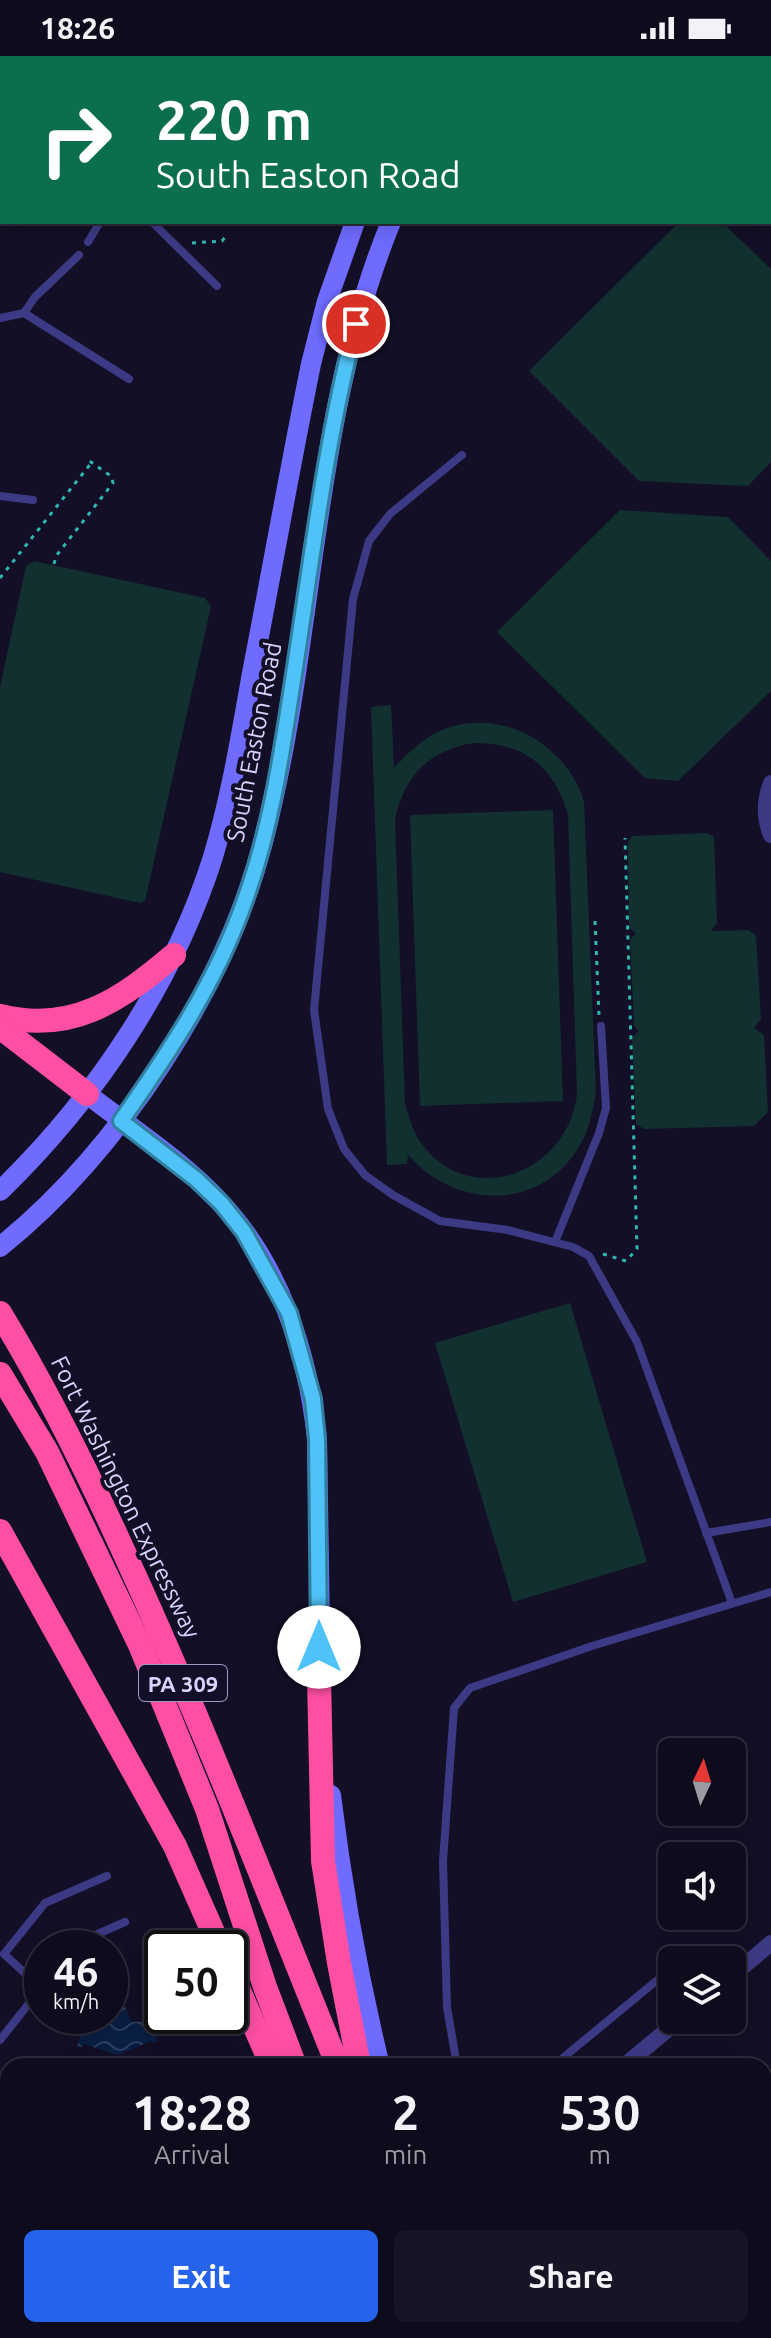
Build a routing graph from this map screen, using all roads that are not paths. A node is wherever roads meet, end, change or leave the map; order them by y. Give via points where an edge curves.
1 (99, 224) edge
2 (154, 224) edge
3 (354, 224) edge
4 (390, 224) edge
5 (88, 242) dead end
6 (79, 255) dead end
7 (217, 286) dead end
8 (24, 313) junction
9 (0, 318) edge
10 (129, 379) dead end
11 (301, 413) junction
12 (334, 420) junction
13 (462, 455) dead end
14 (0, 496) edge
15 (33, 500) dead end
16 (771, 783) edge
17 (771, 835) edge
18 (174, 955) junction
19 (0, 1016) edge
20 (601, 1026) road end
21 (0, 1027) edge
22 (87, 1094) junction
23 (121, 1121) junction
24 (0, 1191) edge
25 (555, 1242) junction
26 (4, 1244) edge
27 (0, 1313) edge
28 (0, 1374) edge
29 (771, 1522) edge
30 (0, 1531) edge
31 (706, 1533) junction
32 (771, 1592) edge
33 (732, 1603) junction
34 (319, 1677) junction
35 (107, 1876) dead end
36 (125, 1922) dead end
37 (107, 1930) edge
38 (212, 1930) edge
39 (771, 1943) edge
40 (746, 1964) edge
41 (24, 1972) edge
42 (658, 1980) edge
43 (24, 2010) edge
44 (248, 2011) edge
45 (662, 2034) edge
46 (0, 2040) edge
47 (268, 2058) edge
48 (292, 2058) edge
49 (335, 2058) edge
50 (357, 2058) edge
51 (378, 2058) edge
52 (456, 2058) edge
53 (563, 2058) edge
54 (634, 2058) edge

1 - 5 lane
2 - 7 lane
3 - 11 main road, South Easton Road via 327,301
4 - 12 main road, South Easton Road via 356,324
6 - 8 lane
8 - 9 lane
8 - 10 lane
11 - 12 main road
11 - 18 main road, South Easton Road via 231,787 213,857
12 - 23 main road, South Easton Road via 263,844 212,976
13 - 25 lane via 390,514 369,541 353,599 314,1010 319,1062 338,1136 365,1175 440,1221
14 - 15 lane
16 - 17 street via 765,819
18 - 19 highway via 96,1010 47,1022
18 - 22 main road, South Easton Road
20 - 25 lane via 606,1108
21 - 22 highway
22 - 23 main road
22 - 24 main road, South Easton Road
23 - 26 main road, South Easton Road via 53,1199
23 - 34 main road via 222,1204 244,1232 289,1313 313,1399 317,1439
25 - 31 lane via 589,1256 637,1342
27 - 49 highway, Fort Washington Expressway / PA 309 via 83,1462 165,1641
28 - 48 highway, PA 309 via 47,1452 140,1645 207,1809
29 - 31 lane
30 - 38 highway via 175,1846
31 - 33 lane
32 - 33 lane
33 - 52 lane via 470,1688 454,1708 443,1861 447,2007
34 - 50 highway via 323,1861
34 - 51 main road via 341,1877
35 - 41 lane via 45,1903 4,1954
36 - 37 lane
39 - 40 street
42 - 53 lane
43 - 46 lane
44 - 47 highway
45 - 54 street

